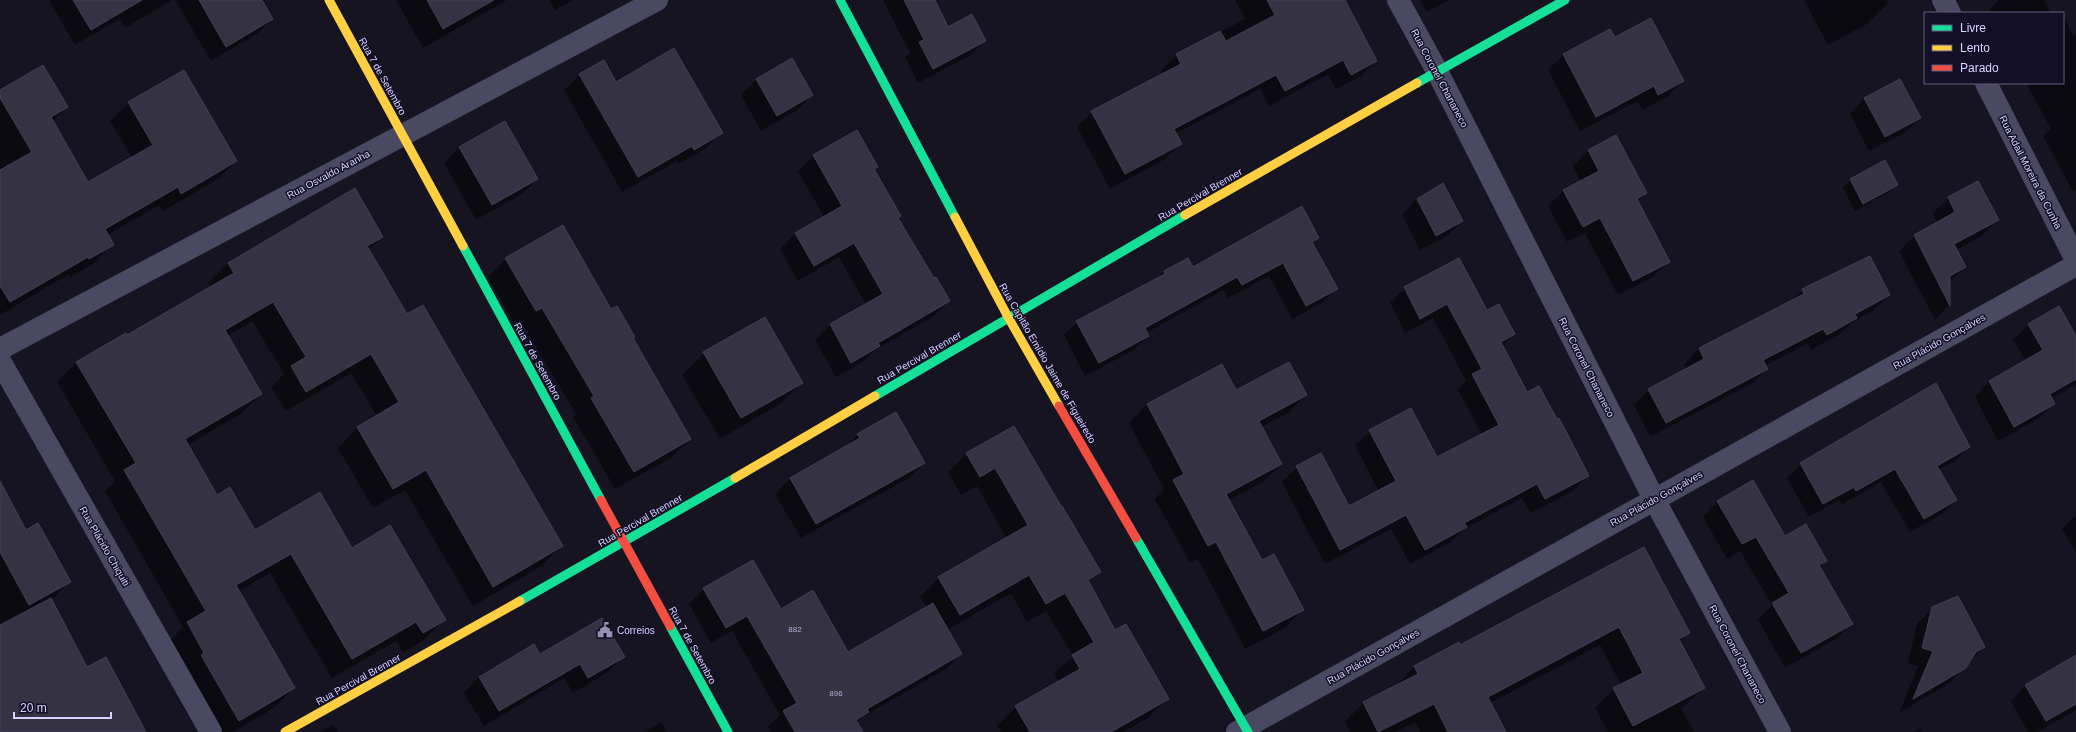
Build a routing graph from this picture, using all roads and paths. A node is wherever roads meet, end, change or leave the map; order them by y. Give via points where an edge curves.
1 (329, 0) edge
2 (657, 0) edge
3 (840, 0) edge
4 (1398, 0) edge
5 (1565, 0) edge
6 (1943, 0) edge
7 (1949, 12) edge
8 (1437, 71) junction
9 (1987, 84) edge
10 (402, 135) junction
11 (2076, 260) edge
12 (2076, 265) edge
13 (1008, 317) junction
14 (0, 349) edge
15 (0, 361) edge
16 (1654, 498) junction
17 (624, 542) junction
18 (1243, 730) edge
19 (211, 732) edge
20 (285, 732) edge
21 (728, 732) edge
22 (1780, 732) edge

1 - 10 main road, Rua 7 de Setembro
2 - 10 street, Rua Osvaldo Aranha
3 - 13 main road, Rua Capitão Emídio Jaime de Figueiredo
4 - 8 street, Rua Coronel Chananeco
5 - 8 main road, Rua Percival Brenner
6 - 7 street
8 - 13 main road, Rua Percival Brenner
8 - 16 street, Rua Coronel Chananeco
9 - 11 street, Rua Adail Moreira da Cunha
10 - 14 street, Rua Osvaldo Aranha
10 - 17 main road, Rua 7 de Setembro
12 - 16 street, Rua Plácido Gonçalves
13 - 17 main road, Rua Percival Brenner
13 - 18 main road, Rua Capitão Emídio Jaime de Figueiredo
15 - 19 street, Rua Plácido Chiquiti
16 - 18 street, Rua Plácido Gonçalves
16 - 22 street, Rua Coronel Chananeco
17 - 20 main road, Rua Percival Brenner
17 - 21 main road, Rua 7 de Setembro

